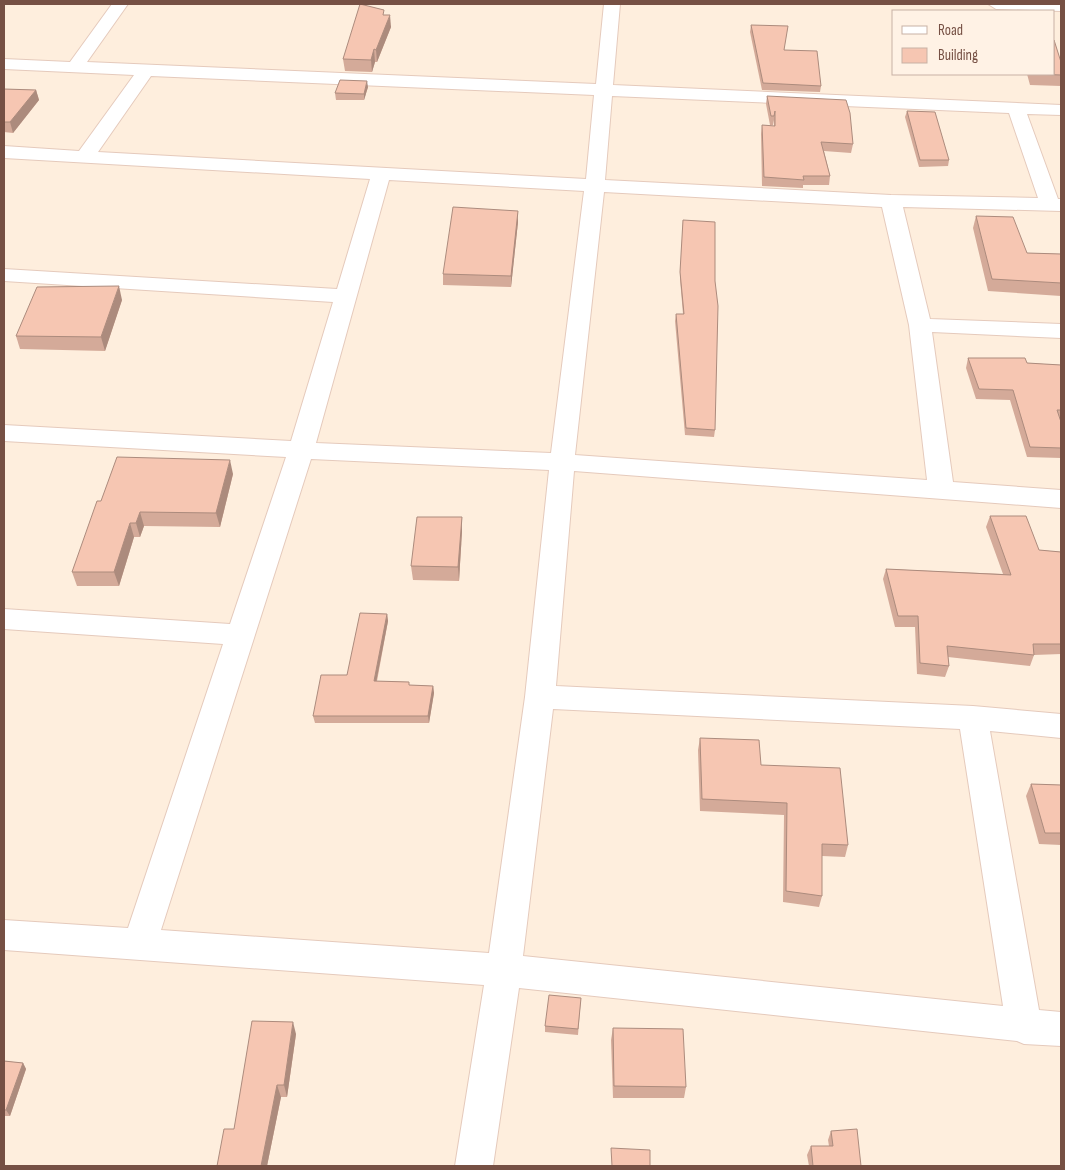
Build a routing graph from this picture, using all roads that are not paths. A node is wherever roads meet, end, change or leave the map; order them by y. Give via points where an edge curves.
1 (120, 4) edge
2 (612, 4) edge
3 (996, 4) edge
4 (1061, 6) edge
5 (4, 64) edge
6 (74, 68) junction
7 (146, 70) junction
8 (602, 90) junction
9 (1016, 108) junction
10 (1061, 110) edge
11 (4, 152) edge
12 (85, 156) junction
13 (381, 174) junction
14 (595, 184) junction
15 (891, 200) junction
16 (1055, 205) edge
17 (4, 275) edge
18 (347, 296) junction
19 (920, 325) junction
20 (1061, 331) edge
21 (4, 433) edge
22 (301, 450) junction
23 (562, 462) junction
24 (941, 490) junction
25 (1061, 499) edge
26 (4, 619) edge
27 (240, 635) junction
28 (540, 698) junction
29 (973, 718) junction
30 (1061, 726) edge
31 (4, 935) edge
32 (139, 946) junction
33 (504, 970) junction
34 (1024, 1027) junction
35 (1061, 1030) edge
36 (474, 1166) edge

1 - 6 street
2 - 8 street
3 - 4 street
5 - 6 street
6 - 7 street
7 - 8 street
7 - 12 street
8 - 9 street
8 - 14 street
9 - 10 street
9 - 16 street
11 - 12 street
12 - 13 street
13 - 14 street
13 - 18 street
14 - 15 street
14 - 23 street
15 - 16 street
15 - 19 street
17 - 18 street
18 - 22 street
19 - 20 street
19 - 24 street
21 - 22 street
22 - 23 street
22 - 27 street
23 - 24 street
23 - 28 street
24 - 25 street
26 - 27 street
27 - 32 street
28 - 29 street
28 - 33 street
29 - 30 street
29 - 34 street
31 - 32 street
32 - 33 street
33 - 34 street
33 - 36 street
34 - 35 street

